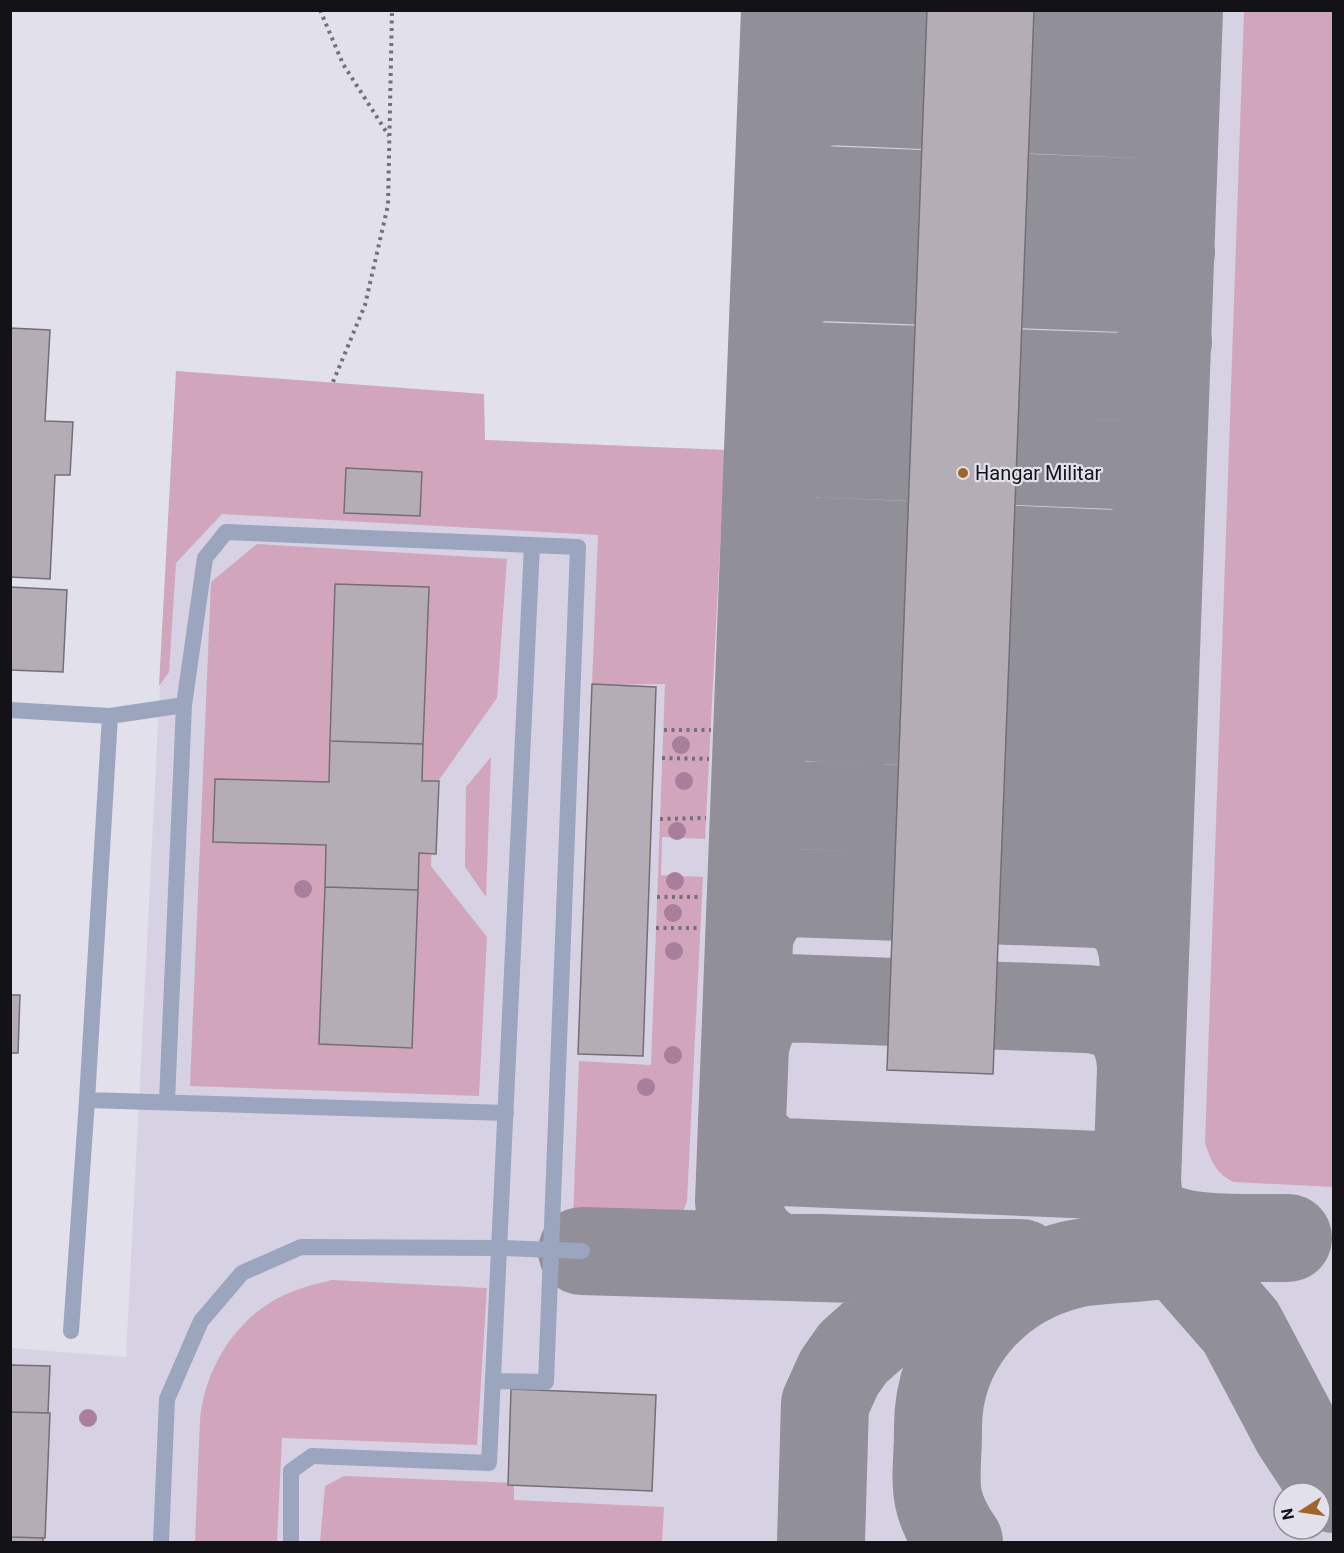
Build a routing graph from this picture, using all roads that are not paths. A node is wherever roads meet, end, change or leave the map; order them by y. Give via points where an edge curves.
1 (532, 545) junction
2 (184, 705) junction
3 (10, 710) edge
4 (111, 716) junction
5 (87, 1100) junction
6 (167, 1101) junction
7 (506, 1113) junction
8 (501, 1248) junction
9 (551, 1250) junction
10 (582, 1251) dead end
11 (71, 1331) dead end
12 (494, 1381) junction
13 (161, 1542) edge
14 (291, 1542) edge

1 - 2 lane via 226,532 205,558
1 - 7 lane
1 - 9 lane via 578,547
2 - 4 lane
2 - 6 lane
3 - 4 lane
4 - 5 lane
5 - 6 lane
5 - 11 lane
6 - 7 lane
7 - 8 lane
8 - 9 lane
8 - 12 lane
8 - 13 lane via 301,1247 242,1273 201,1322 167,1399
9 - 10 lane
9 - 12 lane via 546,1382
12 - 14 lane via 489,1463 312,1456 291,1471

